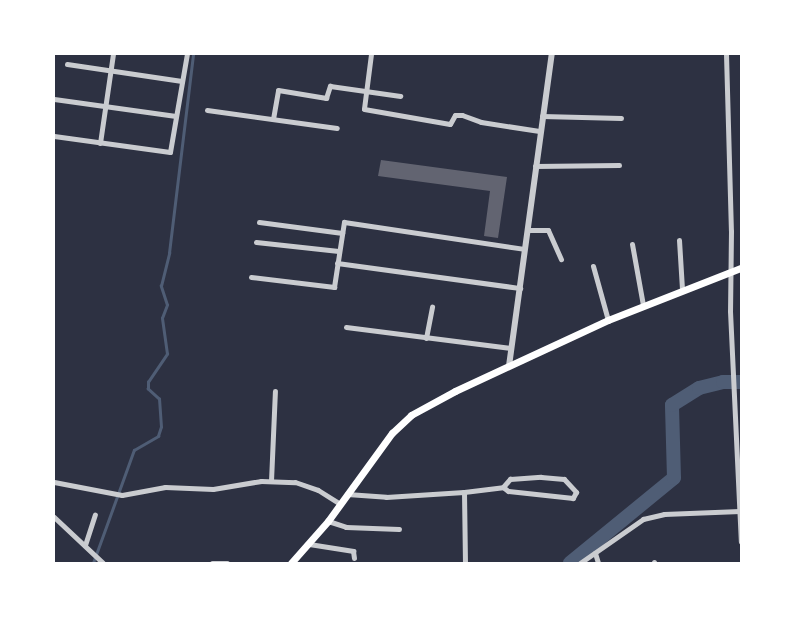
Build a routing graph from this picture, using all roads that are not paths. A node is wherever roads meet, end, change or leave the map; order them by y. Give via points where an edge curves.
1 (113, 54) edge
2 (187, 54) edge
3 (371, 54) edge
4 (552, 54) edge
5 (726, 54) edge
6 (67, 64) dead end
7 (110, 70) junction
8 (182, 81) junction
9 (366, 90) junction
10 (400, 96) dead end
11 (54, 99) edge
12 (104, 105) junction
13 (207, 110) dead end
14 (176, 116) junction
15 (541, 116) junction
16 (621, 118) dead end
17 (273, 119) junction
18 (338, 128) dead end
19 (539, 131) junction
20 (54, 136) edge
21 (100, 142) junction
22 (619, 165) dead end
23 (534, 166) junction
24 (259, 222) dead end
25 (527, 230) junction
26 (342, 233) junction
27 (678, 240) dead end
28 (256, 242) dead end
29 (632, 244) dead end
30 (524, 249) junction
31 (339, 251) junction
32 (561, 259) dead end
33 (337, 263) junction
34 (593, 266) dead end
35 (741, 268) edge
36 (732, 271) junction
37 (251, 277) dead end
38 (520, 288) junction
39 (682, 289) junction
40 (643, 305) junction
41 (432, 307) dead end
42 (608, 320) junction
43 (346, 327) dead end
44 (426, 338) junction
45 (509, 348) junction
46 (509, 366) junction
47 (275, 391) dead end
48 (738, 434) edge
49 (271, 481) junction
50 (54, 482) edge
51 (740, 485) edge
52 (503, 487) junction
53 (464, 492) junction
54 (347, 494) junction
55 (340, 504) junction
56 (740, 511) edge
57 (95, 515) dead end
58 (54, 517) edge
59 (328, 520) junction
60 (399, 529) dead end
61 (741, 542) edge
62 (309, 544) junction
63 (86, 545) junction
64 (595, 553) junction
65 (354, 558) dead end
66 (103, 563) edge
67 (212, 563) edge
68 (226, 563) edge
69 (291, 563) edge
70 (465, 563) edge
71 (580, 563) edge
72 (598, 563) edge

1 - 7 street
2 - 8 street
3 - 9 street
4 - 15 street
5 - 36 street
6 - 7 street
7 - 8 street
7 - 12 street
8 - 14 street
9 - 10 street
9 - 17 street via 330,86 326,98 278,90
9 - 19 street via 364,108 450,124 455,115 462,115 481,122
11 - 12 street
12 - 14 street
12 - 21 street
13 - 17 street
14 - 21 street via 172,151 168,153
15 - 16 street
15 - 19 street
17 - 18 street
19 - 23 street
20 - 21 street
22 - 23 street
23 - 25 street
24 - 26 street
25 - 30 street
25 - 32 street via 548,230
26 - 30 street via 345,222
26 - 31 street
27 - 39 street
28 - 31 street
29 - 40 street
30 - 38 street
31 - 33 street
33 - 37 street via 332,288
33 - 38 street
34 - 42 street
35 - 36 main road
36 - 39 main road
36 - 48 street via 732,392
38 - 45 street
39 - 40 main road
40 - 42 main road
41 - 44 street
42 - 46 main road
43 - 44 street
44 - 45 street
45 - 46 street
46 - 54 main road via 410,416 392,433
47 - 49 street
48 - 51 street
49 - 50 street via 213,489 166,487 120,494
49 - 55 street via 305,484
51 - 56 street
52 - 52 street via 508,491 574,498 576,492 564,479 548,477 510,479
52 - 53 street
53 - 54 street via 386,497
53 - 70 street
54 - 55 main road
55 - 59 main road
56 - 61 street
56 - 64 street via 664,514 643,519
57 - 63 street
58 - 63 street
59 - 60 street via 346,527
59 - 62 main road
62 - 65 street via 353,550
62 - 69 main road
63 - 66 street
64 - 71 street
64 - 72 street
67 - 68 street

